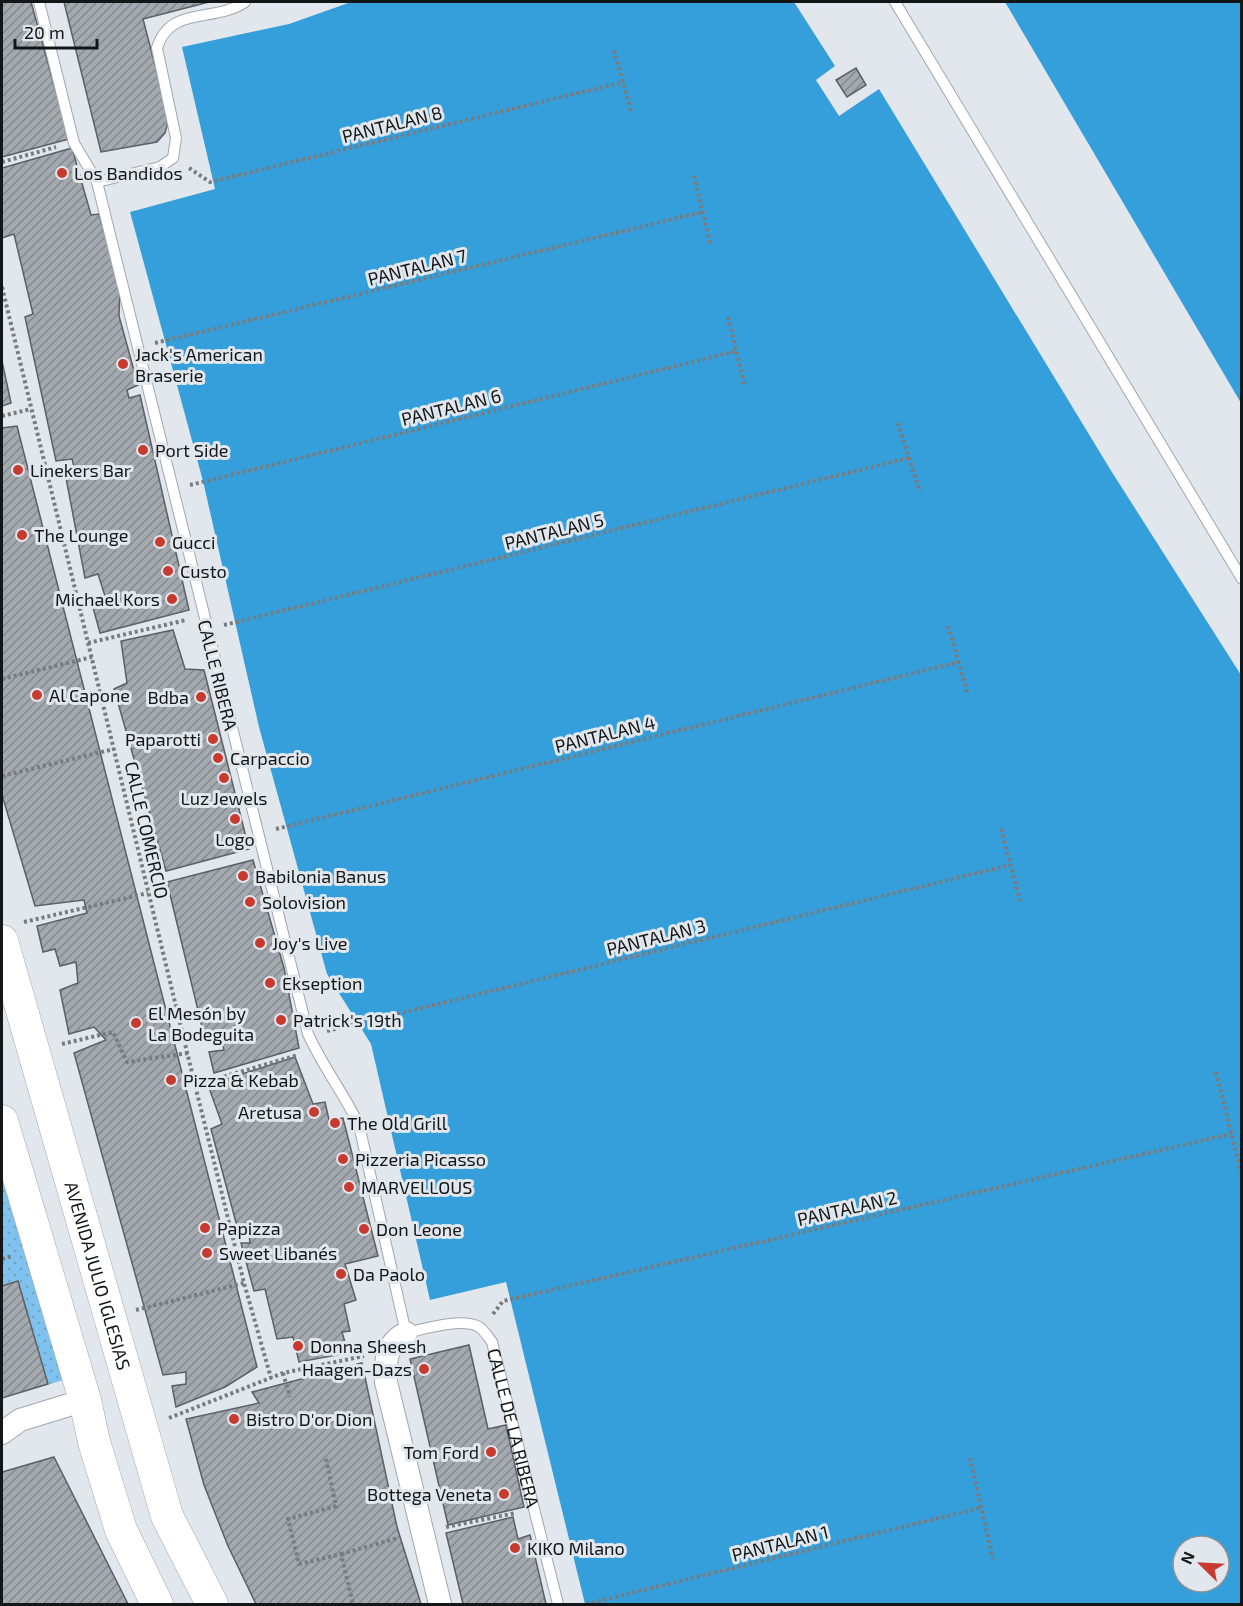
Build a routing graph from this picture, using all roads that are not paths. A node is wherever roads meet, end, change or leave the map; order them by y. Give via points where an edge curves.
1 (39, 2) edge
2 (245, 2) edge
3 (895, 2) edge
4 (97, 182) junction
5 (1242, 579) edge
6 (8, 932) edge
7 (2, 1121) edge
8 (406, 1333) junction
9 (85, 1400) junction
10 (11, 1418) edge
11 (2, 1433) edge
12 (157, 1605) edge
13 (212, 1605) edge
14 (440, 1605) edge
15 (558, 1605) edge

1 - 4 lane, CALLE RIBERA via 74,142
2 - 4 lane via 172,24 162,34 157,48 176,138 173,158 160,167
3 - 5 lane
4 - 8 lane, CALLE RIBERA via 308,1034 359,1125
6 - 13 street, AVENIDA JULIO IGLESIAS via 167,1516
7 - 9 street
8 - 14 street via 395,1339 388,1351 386,1382
8 - 15 lane, CALLE DE LA RIBERA via 469,1323 480,1328 492,1342
9 - 10 street
9 - 12 street via 121,1530
10 - 11 street

